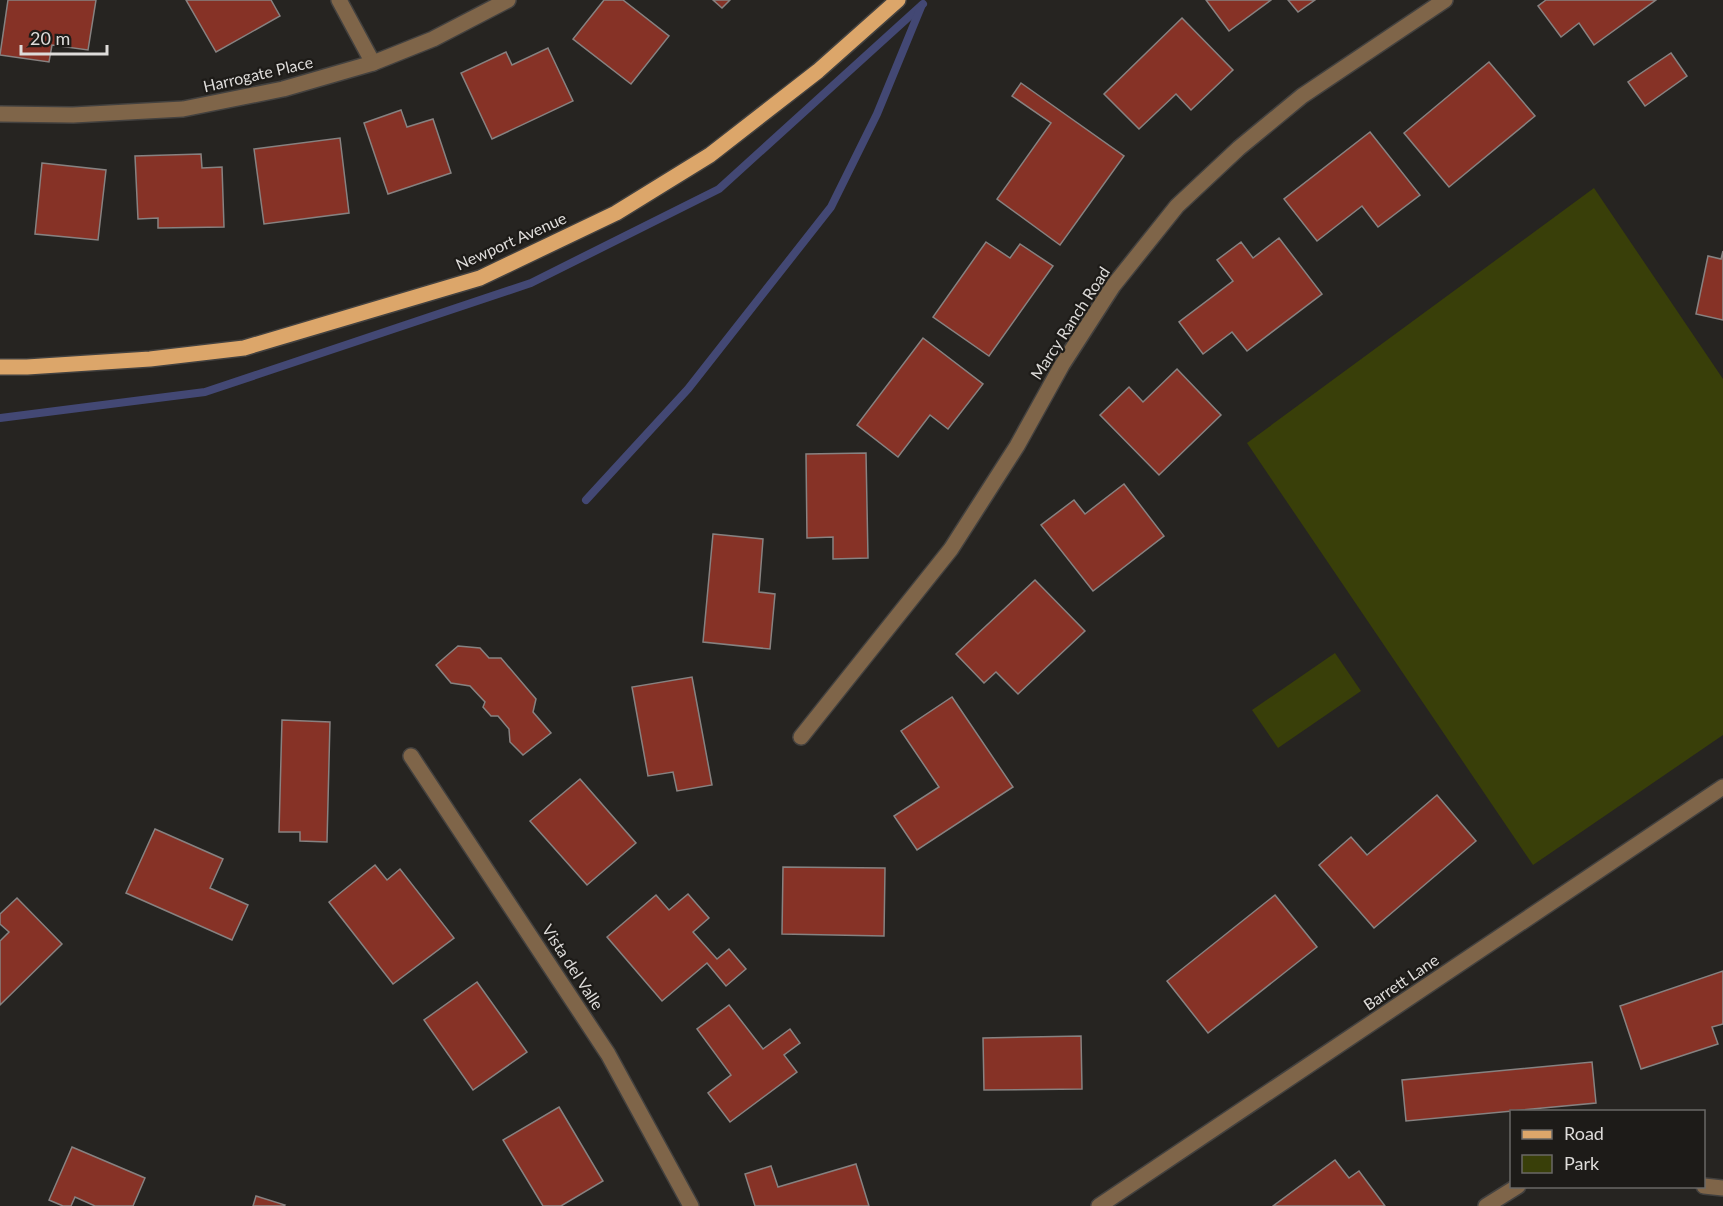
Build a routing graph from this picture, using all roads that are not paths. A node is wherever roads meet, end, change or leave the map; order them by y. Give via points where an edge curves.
1 (339, 0) edge
2 (508, 0) edge
3 (898, 0) edge
4 (1445, 0) edge
5 (373, 63) junction
6 (0, 114) edge
7 (0, 367) edge
8 (801, 737) dead end
9 (411, 756) dead end
10 (1723, 787) edge
11 (1705, 1186) edge
12 (1515, 1188) edge
13 (1723, 1188) edge
14 (691, 1206) edge
15 (1098, 1206) edge
16 (1486, 1206) edge

1 - 5 street
2 - 5 street, Harrogate Place via 432,39
3 - 7 main road, Newport Avenue via 818,71 710,154 616,213 480,278 244,348 150,359
4 - 8 street, Marcy Ranch Road via 1302,96 1177,206 1106,296 951,549
5 - 6 street, Harrogate Place via 284,89 183,109
9 - 14 street, Vista del Valle via 608,1054
10 - 15 street, Barrett Lane
11 - 13 street
12 - 16 street

